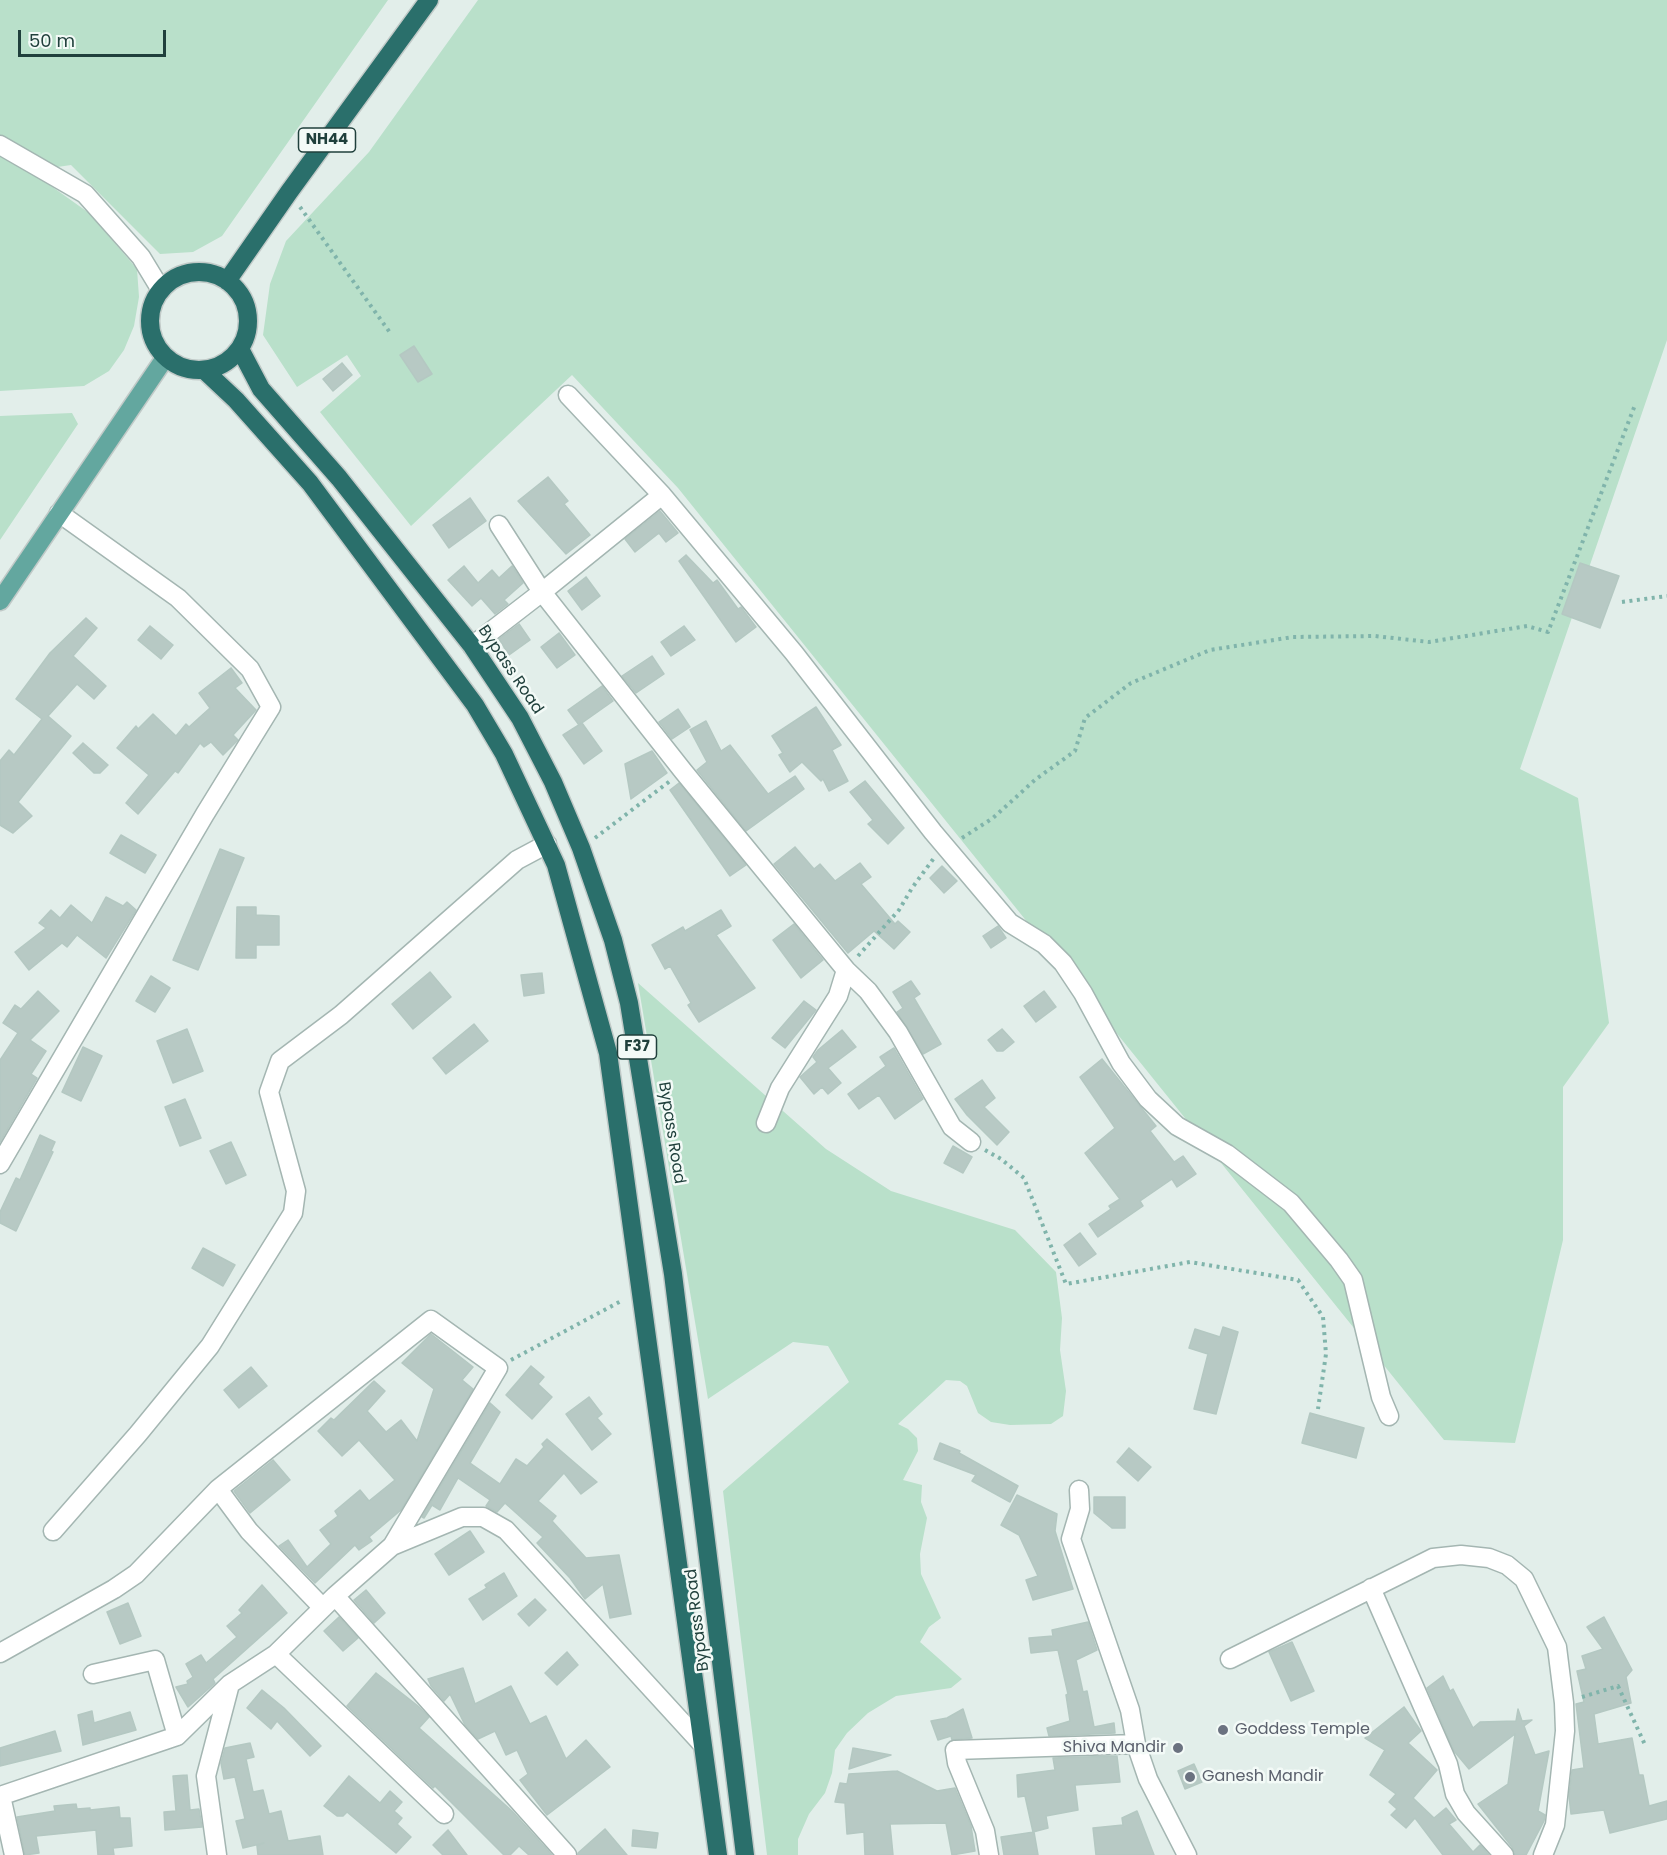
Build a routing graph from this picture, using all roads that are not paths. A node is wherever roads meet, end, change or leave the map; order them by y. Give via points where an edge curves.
1 (429, 0) edge
2 (0, 145) edge
3 (227, 281) junction
4 (161, 290) junction
5 (240, 349) junction
6 (165, 358) junction
7 (204, 370) junction
8 (568, 395) dead end
9 (662, 495) junction
10 (59, 513) junction
11 (499, 525) dead end
12 (542, 592) junction
13 (0, 602) edge
14 (472, 646) junction
15 (547, 844) junction
16 (581, 848) junction
17 (556, 865) junction
18 (846, 970) junction
19 (766, 1123) dead end
20 (971, 1142) road end
21 (0, 1164) edge
22 (1389, 1416) dead end
23 (218, 1488) junction
24 (1079, 1490) dead end
25 (53, 1531) dead end
26 (392, 1546) junction
27 (1371, 1588) junction
28 (329, 1602) junction
29 (0, 1653) edge
30 (276, 1654) junction
31 (1230, 1659) dead end
32 (93, 1674) dead end
33 (230, 1684) junction
34 (177, 1736) junction
35 (702, 1744) junction
36 (1136, 1744) junction
37 (1, 1796) edge
38 (444, 1814) dead end
39 (14, 1855) edge
40 (217, 1855) edge
41 (567, 1855) edge
42 (718, 1855) edge
43 (745, 1855) edge
44 (989, 1855) edge
45 (1187, 1855) edge
46 (1504, 1855) edge
47 (1543, 1855) edge

1 - 3 highway, NH44
2 - 4 street via 85,194 141,257
3 - 4 highway via 211,274 192,273 175,278
3 - 5 highway via 244,301 248,325
4 - 6 highway via 150,312 152,337
5 - 7 highway via 224,364
5 - 14 highway, Bypass Road / F37 via 261,389 339,478
6 - 7 highway via 183,368
6 - 10 main road
7 - 15 highway, Bypass Road / F37 via 310,483 475,705 504,754
8 - 9 street
9 - 12 street
9 - 22 street via 1010,923 1044,944 1063,963 1121,1063 1148,1099 1177,1125 1227,1154 1284,1197 1339,1260 1353,1280
10 - 13 main road
10 - 21 street via 178,598 250,669 271,707
11 - 12 street
12 - 14 street
12 - 18 street
14 - 16 highway, Bypass Road / F37 via 520,718
15 - 17 highway, Bypass Road / F37
15 - 25 street via 516,860 341,1015 280,1061 269,1092 296,1191 293,1213 210,1346
16 - 17 highway
16 - 43 highway, Bypass Road / F37 via 613,940 649,1112 675,1286
17 - 35 highway, Bypass Road / F37 via 608,1053
18 - 19 street via 838,996 780,1088
18 - 20 street via 868,991 898,1032 952,1127
23 - 26 street via 431,1320 498,1368
23 - 28 street via 249,1531
23 - 29 street via 136,1574
24 - 36 street via 1080,1509 1071,1539 1130,1710
26 - 28 street
26 - 35 street via 462,1517 483,1517 506,1530
27 - 31 street
27 - 46 street via 1448,1764 1455,1794 1466,1813
27 - 47 street via 1433,1558 1461,1555 1489,1558 1507,1565 1524,1579 1557,1647 1564,1702 1565,1731 1555,1825
28 - 30 street
28 - 41 street
30 - 33 street
30 - 38 street
32 - 34 street via 155,1660
33 - 34 street
33 - 40 street via 206,1776
34 - 37 street
35 - 42 highway, Bypass Road / F37
36 - 44 street via 955,1750 985,1831
36 - 45 street via 1148,1779
37 - 39 street

